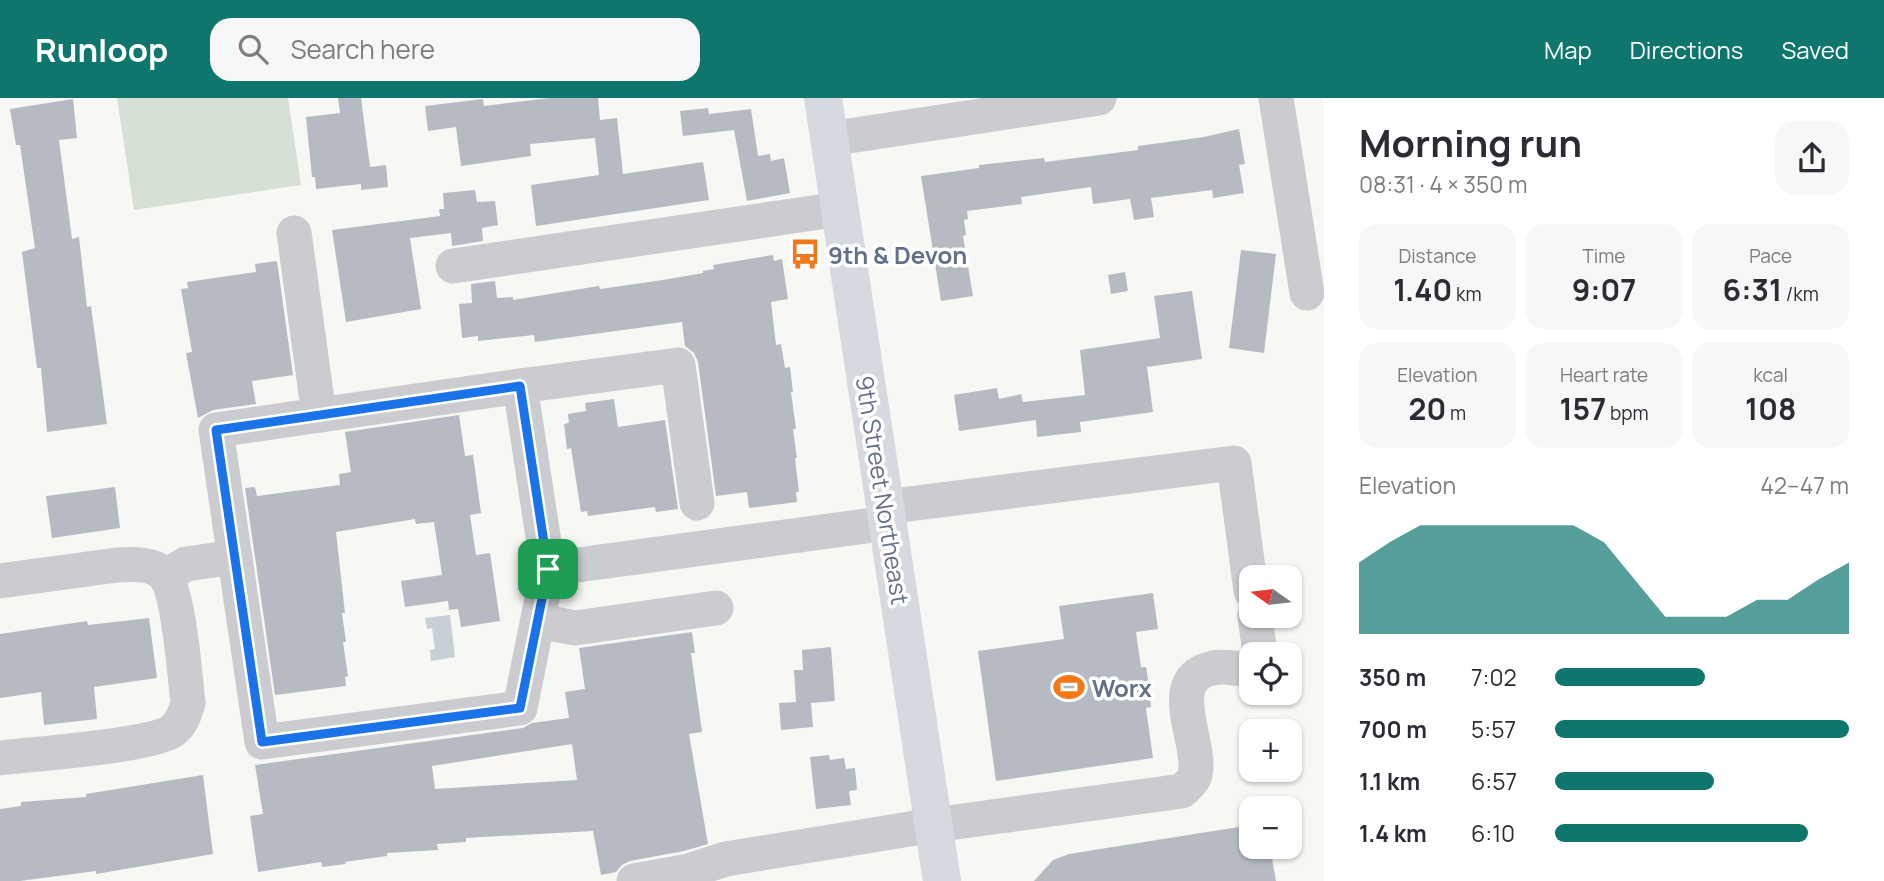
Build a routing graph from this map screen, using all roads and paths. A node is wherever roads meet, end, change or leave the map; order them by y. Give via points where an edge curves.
1 (823, 98) edge
2 (1099, 98) edge
3 (1276, 98) edge
4 (829, 139) junction
5 (840, 209) junction
6 (294, 233) dead end
7 (453, 266) dead end
8 (1307, 293) dead end
9 (520, 386) junction
10 (320, 415) junction
11 (697, 503) dead end
12 (887, 515) junction
13 (235, 557) junction
14 (1248, 565) edge
15 (548, 569) junction
16 (166, 576) junction
17 (0, 581) edge
18 (716, 608) dead end
19 (538, 621) junction
20 (1239, 669) edge
21 (0, 758) edge
22 (934, 825) junction
23 (634, 881) edge
24 (942, 881) edge

1 - 4 main road, 9th Street Northeast
2 - 4 street
3 - 8 street
4 - 5 main road, 9th Street Northeast
5 - 7 street
5 - 12 main road, 9th Street Northeast
6 - 10 street
9 - 10 street
9 - 11 street via 678,365
9 - 15 street
10 - 13 street via 216,430
12 - 14 street via 1234,463
12 - 15 street
12 - 22 main road, 9th Street Northeast
13 - 16 street via 186,564
13 - 19 street via 262,742 520,708
15 - 19 street
16 - 17 street via 158,569 134,564
16 - 21 street via 188,703 172,732 141,741
18 - 19 street via 575,628
20 - 22 street via 1212,668 1188,688 1186,703 1197,763 1192,782 1182,791
22 - 23 street via 726,859
22 - 24 main road, 9th Street Northeast

